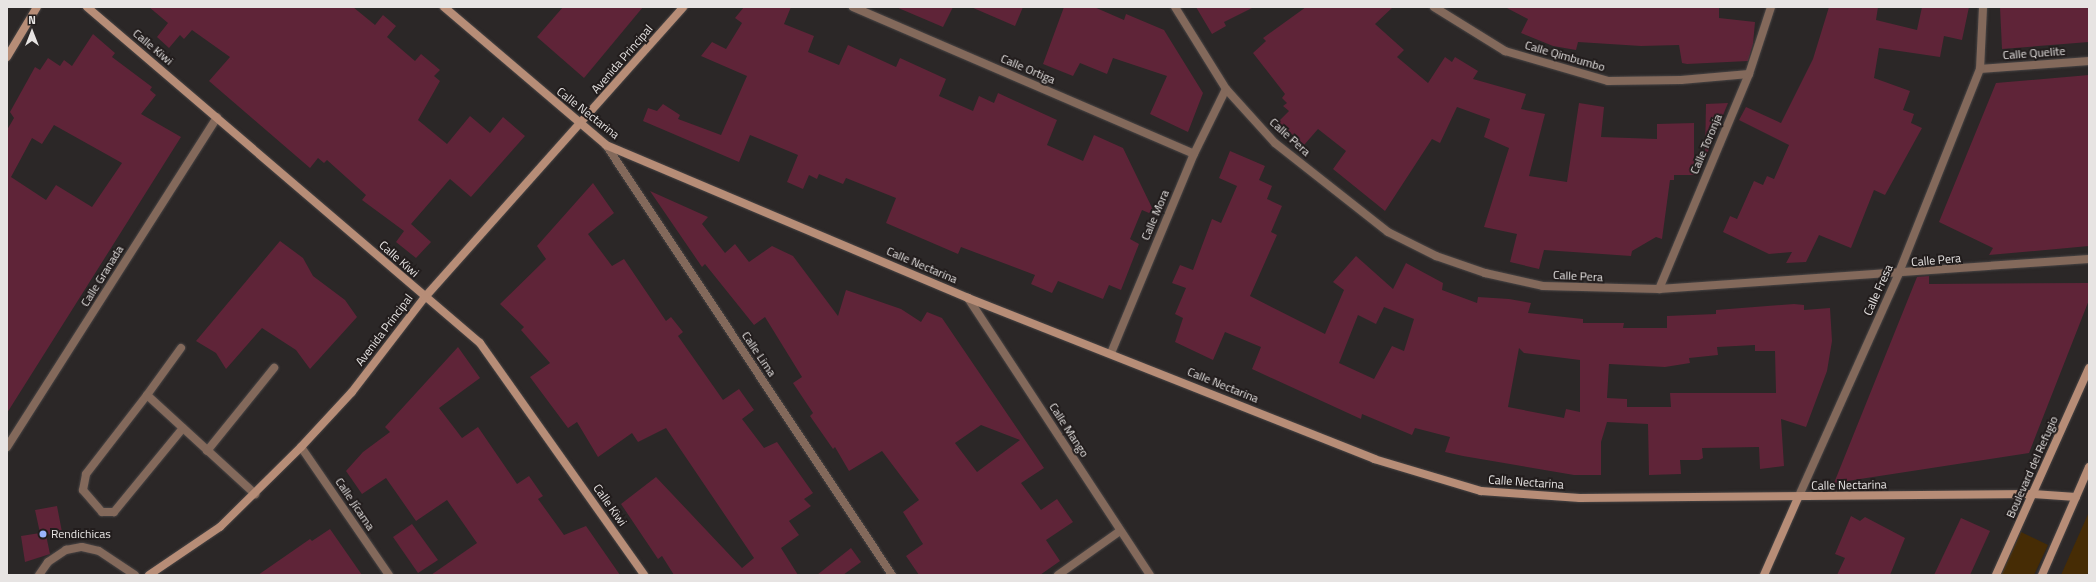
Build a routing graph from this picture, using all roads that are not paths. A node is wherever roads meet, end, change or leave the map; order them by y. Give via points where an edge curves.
1 (38, 7) edge
2 (87, 7) edge
3 (444, 7) edge
4 (683, 7) edge
5 (853, 7) edge
6 (1175, 7) edge
7 (1434, 7) edge
8 (1771, 7) edge
9 (1983, 7) edge
10 (7, 57) edge
11 (2089, 61) edge
12 (1980, 69) junction
13 (1749, 74) junction
14 (1226, 89) junction
15 (217, 117) junction
16 (581, 125) junction
17 (606, 146) junction
18 (1194, 154) junction
19 (2089, 259) edge
20 (1898, 275) junction
21 (1659, 289) junction
22 (425, 297) junction
23 (968, 298) junction
24 (181, 348) dead end
25 (1111, 353) junction
26 (274, 368) dead end
27 (2089, 368) edge
28 (147, 395) junction
29 (183, 428) junction
30 (7, 447) edge
31 (301, 447) junction
32 (207, 450) junction
33 (2089, 468) edge
34 (255, 494) junction
35 (2033, 494) junction
36 (2076, 497) junction
37 (1798, 498) junction
38 (1120, 530) junction
39 (39, 575) edge
40 (135, 575) edge
41 (151, 575) edge
42 (390, 575) edge
43 (644, 575) edge
44 (892, 575) edge
45 (1058, 575) edge
46 (1150, 575) edge
47 (1764, 575) edge
48 (1996, 575) edge
49 (2042, 575) edge

1 - 10 street
2 - 15 street, Calle Kiwi
3 - 16 street, Calle Nectarina
4 - 16 street, Avenida Principal
5 - 18 street, Calle Ortiga
6 - 14 street, Calle Pera
7 - 13 street, Calle Qimbumbo via 1506,51 1608,81 1681,80
8 - 13 street, Calle Toronja
9 - 12 street, Calle Fresa
11 - 12 street, Calle Quelite
12 - 20 street, Calle Fresa
13 - 21 street, Calle Toronja
14 - 18 street, Calle Mora
14 - 21 street, Calle Pera via 1275,143 1351,204 1418,248 1485,273 1543,286
15 - 22 street, Calle Kiwi
15 - 30 street, Calle Granada
16 - 17 street, Calle Nectarina
16 - 22 street, Avenida Principal
17 - 23 street, Calle Nectarina
17 - 44 street, Calle Lima
18 - 25 street, Calle Mora
19 - 20 street, Calle Pera
20 - 21 street, Calle Pera
20 - 37 street, Calle Fresa
22 - 31 street, Avenida Principal via 352,392
22 - 43 street, Calle Kiwi via 480,344
23 - 25 street, Calle Nectarina
23 - 38 street, Calle Mango
24 - 28 street
25 - 37 street, Calle Nectarina via 1374,459 1481,491 1580,498
26 - 32 street
27 - 35 street, Boulevard del Refugio
28 - 29 street
28 - 29 street via 86,474 83,490 102,512 114,512
29 - 32 street
31 - 34 street, Avenida Principal
31 - 42 street, Calle Jícama
32 - 34 street
33 - 36 street
34 - 41 street, Avenida Principal via 220,526
35 - 36 street, Calle Nectarina
35 - 37 street, Calle Nectarina
35 - 48 street, Boulevard del Refugio
36 - 49 street
37 - 47 street, Calle Fresa
38 - 45 street
38 - 46 street, Calle Mango
39 - 40 street via 48,562 66,550 82,547 99,551

